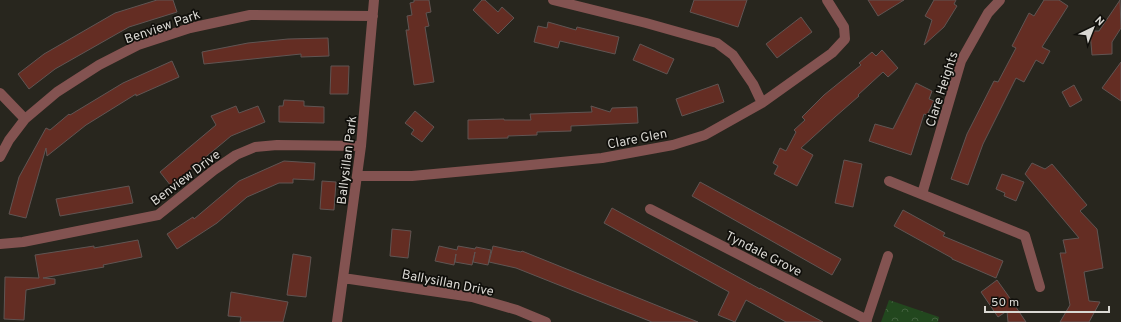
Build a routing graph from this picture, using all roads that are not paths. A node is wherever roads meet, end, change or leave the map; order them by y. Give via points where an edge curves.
1 (374, 0) edge
2 (553, 0) edge
3 (827, 0) edge
4 (1000, 0) edge
5 (373, 16) junction
6 (0, 93) edge
7 (762, 103) junction
8 (25, 119) junction
9 (361, 146) junction
10 (0, 157) edge
11 (358, 176) junction
12 (889, 181) dead end
13 (922, 194) junction
14 (650, 209) dead end
15 (0, 244) edge
16 (888, 256) dead end
17 (343, 278) junction
18 (1040, 287) dead end
19 (866, 321) edge
20 (336, 322) edge
21 (546, 322) edge

1 - 5 street, Ballysillan Park
2 - 7 street via 717,43 733,55 753,84
3 - 7 street, Clare Glen via 844,27 845,39 832,53
4 - 13 street, Clare Heights via 988,13 961,61
5 - 8 street, Benview Park via 250,15 190,28 138,45 98,65 56,92
5 - 9 street, Ballysillan Park
6 - 8 street
7 - 11 street, Clare Glen via 706,135 672,145 610,157 412,176
8 - 10 street, Benview Park
9 - 11 street, Ballysillan Park
9 - 15 street, Benview Drive via 277,145 255,148 236,155 214,170 158,215 23,242
11 - 17 street, Ballysillan Park
12 - 13 street
13 - 18 street via 1025,236
14 - 19 street, Tyndale Grove
16 - 19 street
17 - 20 street, Ballysillan Park
17 - 21 street, Ballysillan Drive via 472,297 517,310

